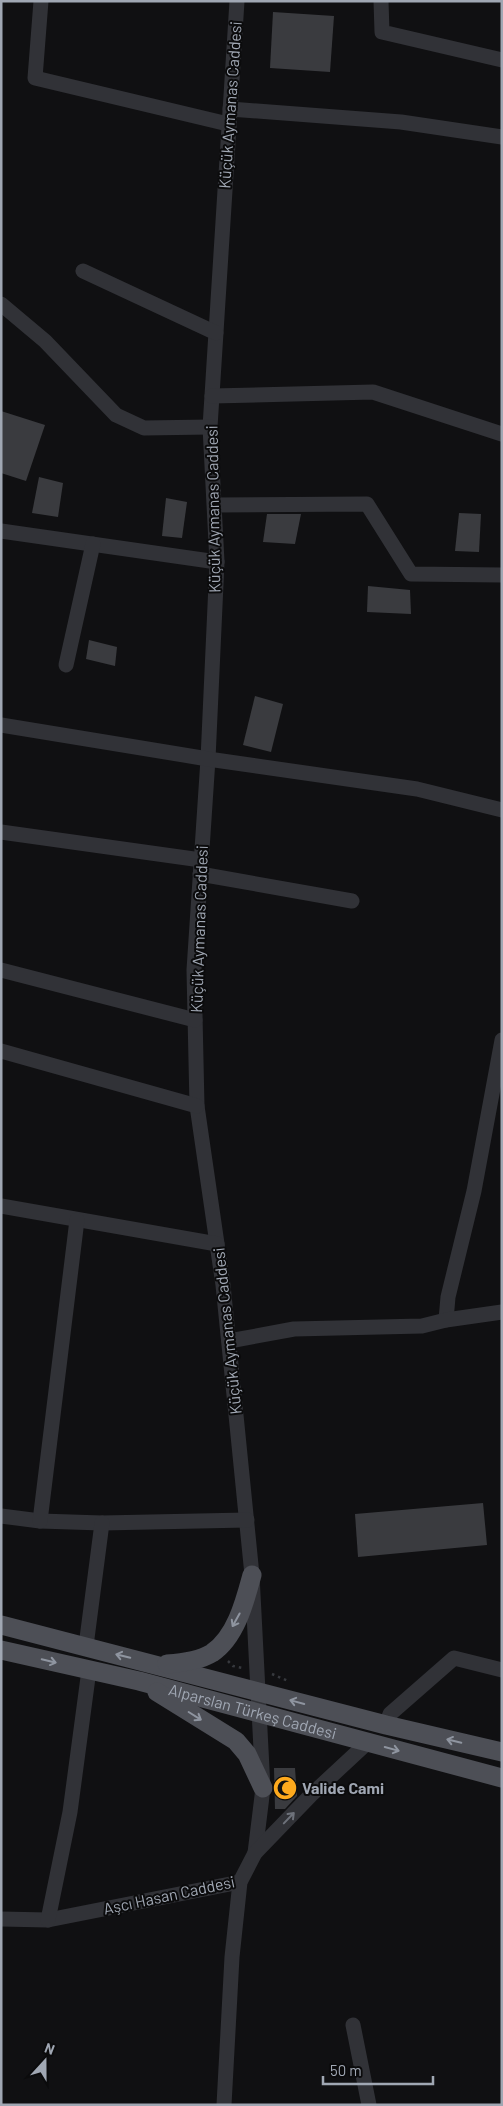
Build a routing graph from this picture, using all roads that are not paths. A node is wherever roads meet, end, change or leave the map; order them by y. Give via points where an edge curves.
1 (42, 1) edge
2 (236, 1) edge
3 (381, 1) edge
4 (502, 60) edge
5 (229, 117) junction
6 (502, 136) edge
7 (83, 271) dead end
8 (1, 304) edge
9 (216, 332) junction
10 (212, 396) junction
11 (210, 427) junction
12 (502, 434) edge
13 (215, 505) junction
14 (1, 531) edge
15 (93, 544) junction
16 (217, 562) junction
17 (502, 575) edge
18 (66, 664) dead end
19 (1, 725) edge
20 (208, 760) junction
21 (502, 810) edge
22 (1, 832) edge
23 (201, 867) junction
24 (352, 901) dead end
25 (1, 970) edge
26 (195, 1020) junction
27 (502, 1040) edge
28 (1, 1051) edge
29 (197, 1106) junction
30 (1, 1206) edge
31 (77, 1220) junction
32 (218, 1244) junction
33 (502, 1312) edge
34 (446, 1320) junction
35 (229, 1341) junction
36 (2, 1518) edge
37 (247, 1520) junction
38 (40, 1521) junction
39 (102, 1523) junction
40 (252, 1575) junction
41 (1, 1625) edge
42 (86, 1646) junction
43 (1, 1650) edge
44 (157, 1664) junction
45 (89, 1670) junction
46 (502, 1670) edge
47 (139, 1681) junction
48 (258, 1692) junction
49 (259, 1714) junction
50 (386, 1725) junction
51 (367, 1743) junction
52 (502, 1752) edge
53 (502, 1778) edge
54 (263, 1788) junction
55 (255, 1853) junction
56 (240, 1882) junction
57 (1, 1919) edge
58 (48, 1920) junction
59 (353, 2025) dead end
60 (224, 2105) edge
61 (369, 2105) edge

1 - 5 street via 35,78
2 - 5 street, Küçük Aymanas Caddesi
3 - 4 street via 382,32
5 - 6 street via 401,122
5 - 9 street, Küçük Aymanas Caddesi
7 - 9 street
8 - 11 street via 45,341 116,415 144,428
9 - 10 street, Küçük Aymanas Caddesi
10 - 11 street, Küçük Aymanas Caddesi
10 - 12 street via 372,392
11 - 13 street, Küçük Aymanas Caddesi
13 - 16 street, Küçük Aymanas Caddesi
13 - 17 street via 367,504 411,574
14 - 15 street
15 - 16 street
15 - 18 street
16 - 20 street, Küçük Aymanas Caddesi
19 - 20 street
20 - 21 street via 418,789
20 - 23 street, Küçük Aymanas Caddesi
22 - 23 street
23 - 24 street
23 - 26 street, Küçük Aymanas Caddesi via 194,970
25 - 26 street
26 - 29 street, Küçük Aymanas Caddesi
27 - 34 street via 474,1192 448,1297
28 - 29 street
29 - 32 street, Küçük Aymanas Caddesi
30 - 31 street
31 - 32 street
31 - 38 street
32 - 35 street, Küçük Aymanas Caddesi
33 - 34 street
34 - 35 street via 422,1326 294,1329
35 - 37 street, Küçük Aymanas Caddesi
36 - 38 street
37 - 39 street
37 - 40 street, Küçük Aymanas Caddesi
38 - 39 street
39 - 42 street
40 -> 44 main road via 240,1613 226,1638 211,1653 183,1663
40 - 48 street, Küçük Aymanas Caddesi
41 - 42 main road, Alparslan Türkeş Caddesi
44 -> 42 main road, Alparslan Türkeş Caddesi
43 -> 45 main road, Alparslan Türkeş Caddesi
44 - 48 main road, Alparslan Türkeş Caddesi
45 - 47 main road, Alparslan Türkeş Caddesi
45 - 58 street via 70,1812
46 - 50 street via 454,1658 390,1714
47 - 49 main road, Alparslan Türkeş Caddesi
47 -> 54 main road via 236,1741 247,1754
48 - 49 street, Küçük Aymanas Caddesi
50 -> 48 main road, Alparslan Türkeş Caddesi
49 - 51 main road, Alparslan Türkeş Caddesi
49 - 54 street, Küçük Aymanas Caddesi
52 -> 50 main road, Alparslan Türkeş Caddesi
51 -> 53 main road, Alparslan Türkeş Caddesi
55 -> 51 street, Aşcı Hasan Caddesi
54 - 55 street, Küçük Aymanas Caddesi
55 - 56 street, Aşcı Hasan Caddesi
56 - 58 street, Aşcı Hasan Caddesi
56 - 60 street via 232,1957
57 - 58 street, Aşcı Hasan Caddesi
59 - 61 street

